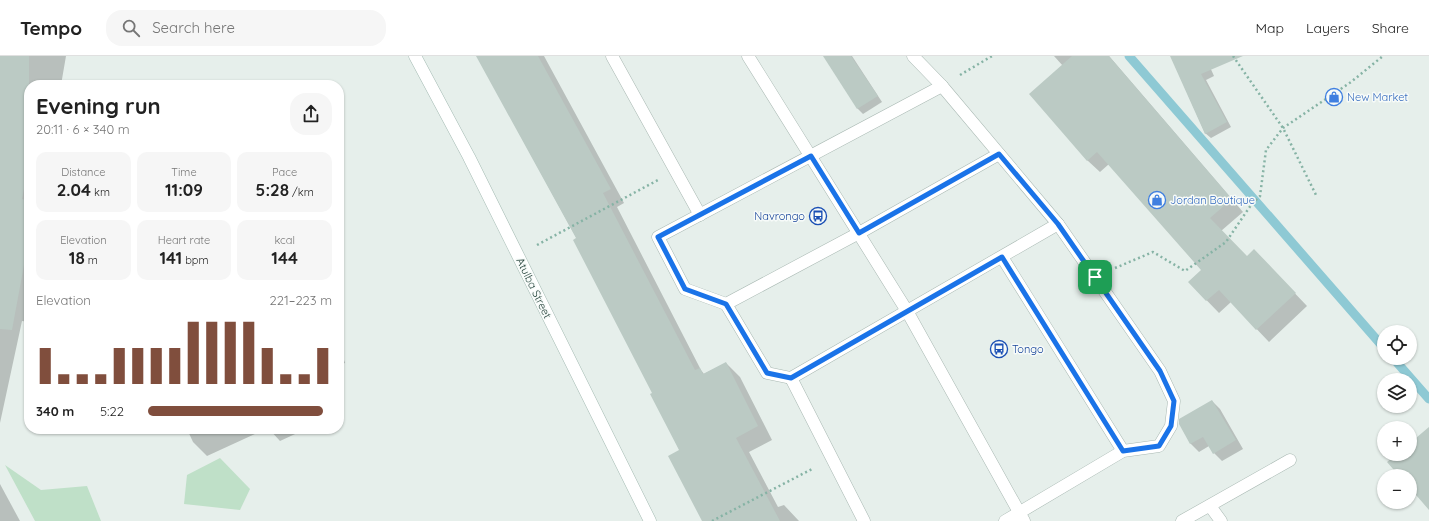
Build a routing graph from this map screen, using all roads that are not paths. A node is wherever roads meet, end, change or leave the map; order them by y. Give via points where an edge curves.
1 (416, 56) edge
2 (612, 56) edge
3 (748, 56) edge
4 (913, 56) edge
5 (942, 86) junction
6 (999, 154) junction
7 (811, 156) junction
8 (700, 215) junction
9 (1058, 224) junction
10 (859, 233) junction
11 (1002, 257) junction
12 (726, 304) junction
13 (907, 312) junction
14 (791, 378) junction
15 (1123, 451) junction
16 (1290, 460) dead end
17 (1210, 506) junction
18 (1022, 517) edge
19 (650, 521) edge
20 (864, 521) edge
21 (1005, 521) edge
22 (1182, 521) edge
23 (1221, 521) edge

1 - 19 street, Atulba Street
2 - 8 street
3 - 7 street
4 - 5 street
5 - 6 street
5 - 7 street
6 - 9 street
6 - 10 street
7 - 8 street
7 - 10 street
8 - 12 street via 658,237 685,289
9 - 11 street
9 - 15 street via 1160,371 1174,401 1171,426 1159,446
10 - 12 street
10 - 13 street
11 - 13 street
11 - 15 street
12 - 14 street via 767,373
13 - 14 street
13 - 18 street
14 - 20 street
15 - 18 street
16 - 17 street
17 - 22 street
17 - 23 street
18 - 21 street

